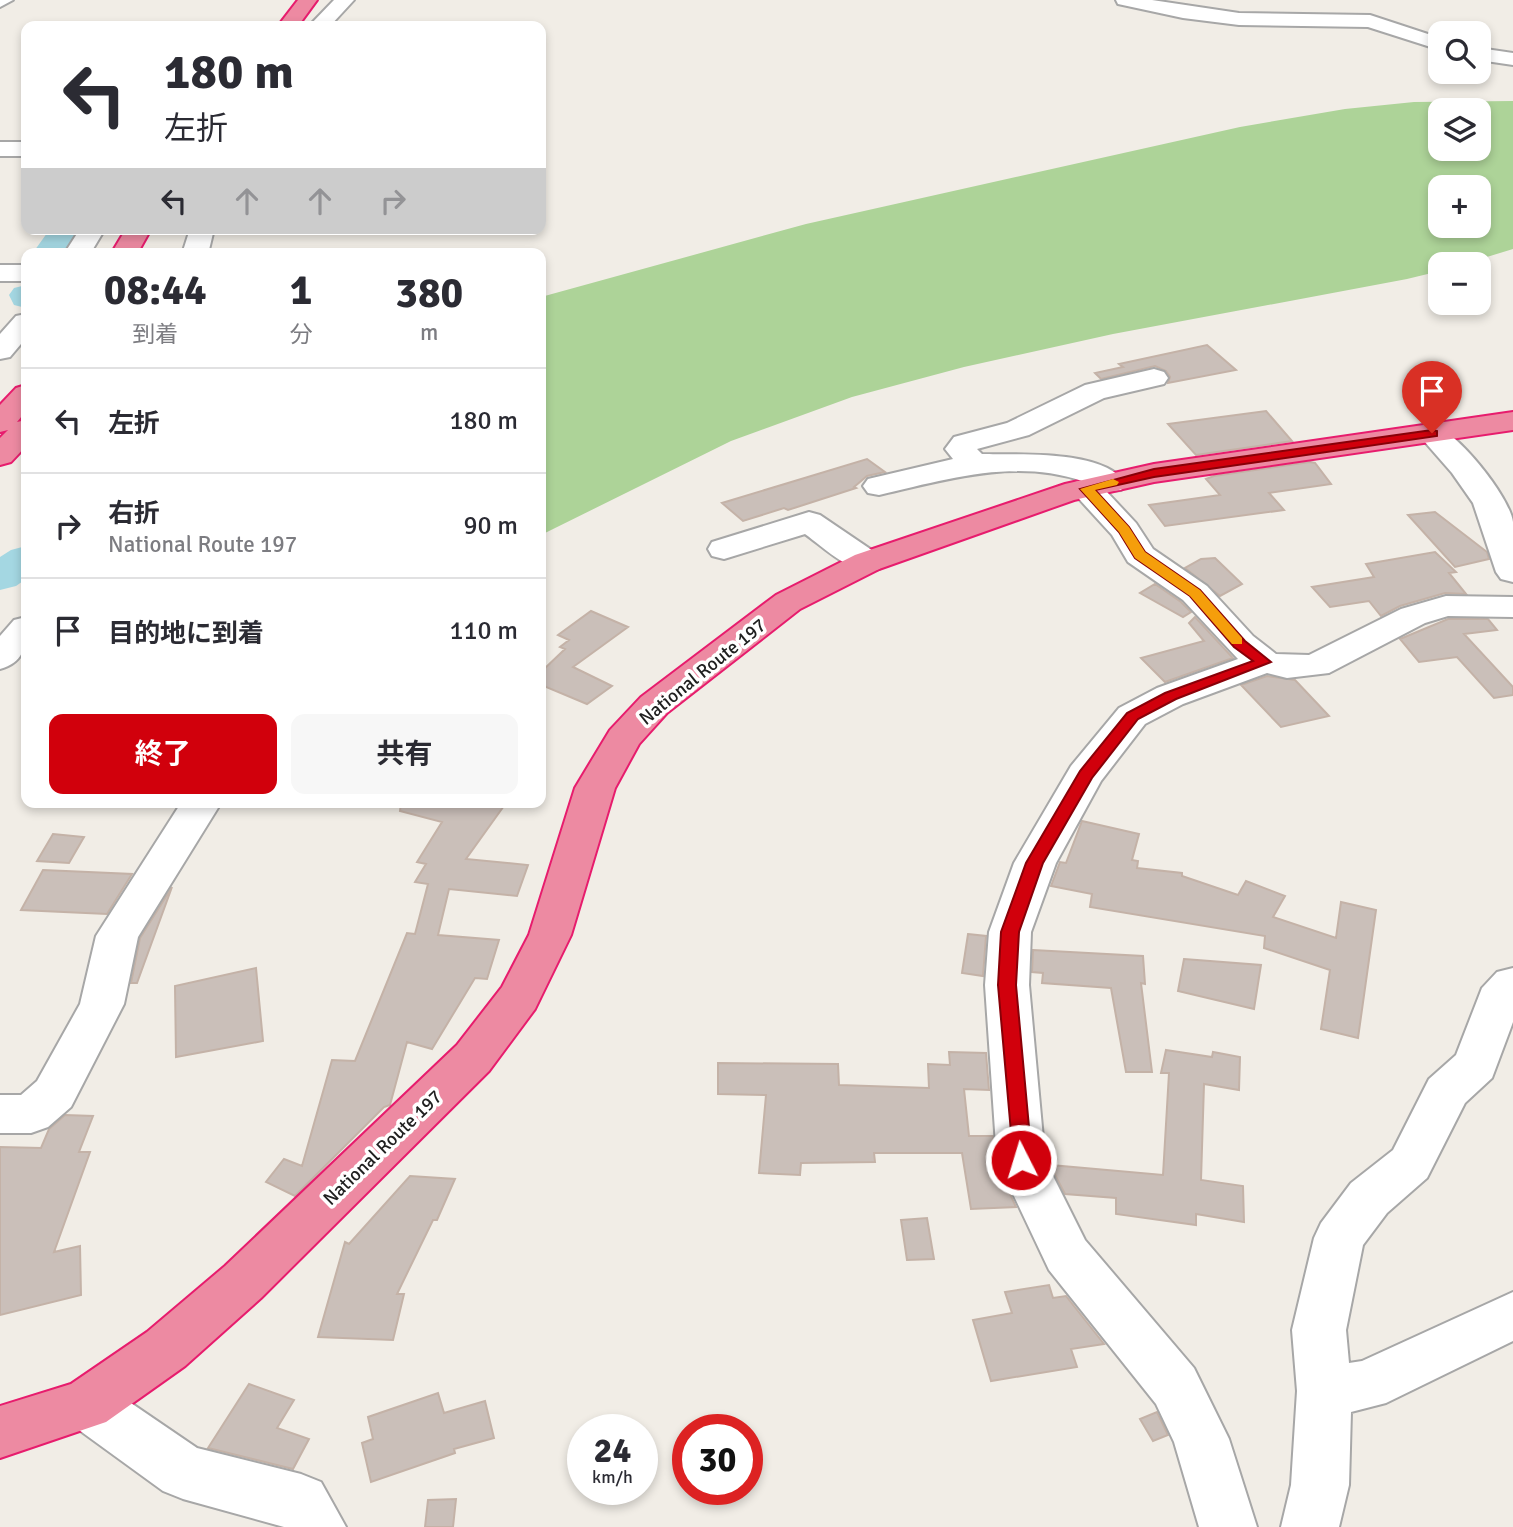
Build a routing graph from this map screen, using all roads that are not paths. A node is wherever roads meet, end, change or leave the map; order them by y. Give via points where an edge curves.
1 (307, 0) edge
2 (345, 0) edge
3 (1125, 0) edge
4 (292, 21) edge
5 (323, 21) edge
6 (1428, 40) edge
7 (1491, 56) edge
8 (1513, 60) edge
9 (0, 149) edge
10 (21, 149) edge
11 (0, 273) edge
12 (21, 273) edge
13 (21, 328) edge
14 (0, 351) edge
15 (1154, 378) dead end
16 (21, 399) edge
17 (1513, 421) edge
18 (0, 422) edge
19 (1432, 433) junction
20 (21, 434) edge
21 (0, 456) edge
22 (974, 463) junction
23 (879, 486) dead end
24 (1098, 486) junction
25 (724, 549) dead end
26 (867, 562) junction
27 (1513, 572) edge
28 (1513, 607) edge
29 (21, 633) edge
30 (0, 658) edge
31 (1264, 662) junction
32 (198, 808) edge
33 (1513, 984) edge
34 (0, 1114) edge
35 (1513, 1315) edge
36 (1324, 1391) junction
37 (87, 1404) junction
38 (0, 1432) edge
39 (317, 1527) edge
40 (1228, 1527) edge
41 (1310, 1527) edge

1 - 4 highway
2 - 5 street
3 - 6 street via 1239,19 1370,21
7 - 8 street
9 - 10 street
11 - 12 street
13 - 14 street
15 - 22 street via 1095,391 1018,429 965,443 960,449
16 - 18 highway
17 - 19 highway, National Route 197
19 - 24 highway, National Route 197 via 1154,473
19 - 27 street via 1472,474 1502,532 1504,556
20 - 21 highway
22 - 23 street
22 - 24 street via 1096,473
24 - 26 highway, National Route 197
24 - 31 street via 1140,555 1195,593 1240,644
25 - 26 street via 809,522
26 - 37 highway, National Route 197 via 788,602 654,705 622,738 595,788 550,935 519,998 473,1058 243,1282 166,1349
28 - 31 street via 1446,606 1413,616 1316,665 1287,667
29 - 30 street
31 - 40 street via 1170,696 1132,716 1116,736 1085,775 1035,863 1010,932 1007,985 1021,1160 1067,1255 1175,1386 1201,1439
32 - 34 street via 117,936 102,1004 54,1094 31,1114
33 - 36 street via 1498,1000 1476,1065 1446,1092 1410,1164 1369,1198 1339,1238 1319,1330
35 - 36 street via 1367,1384
36 - 41 street via 1320,1485
37 - 38 highway, National Route 197
37 - 39 street via 183,1472 301,1502

